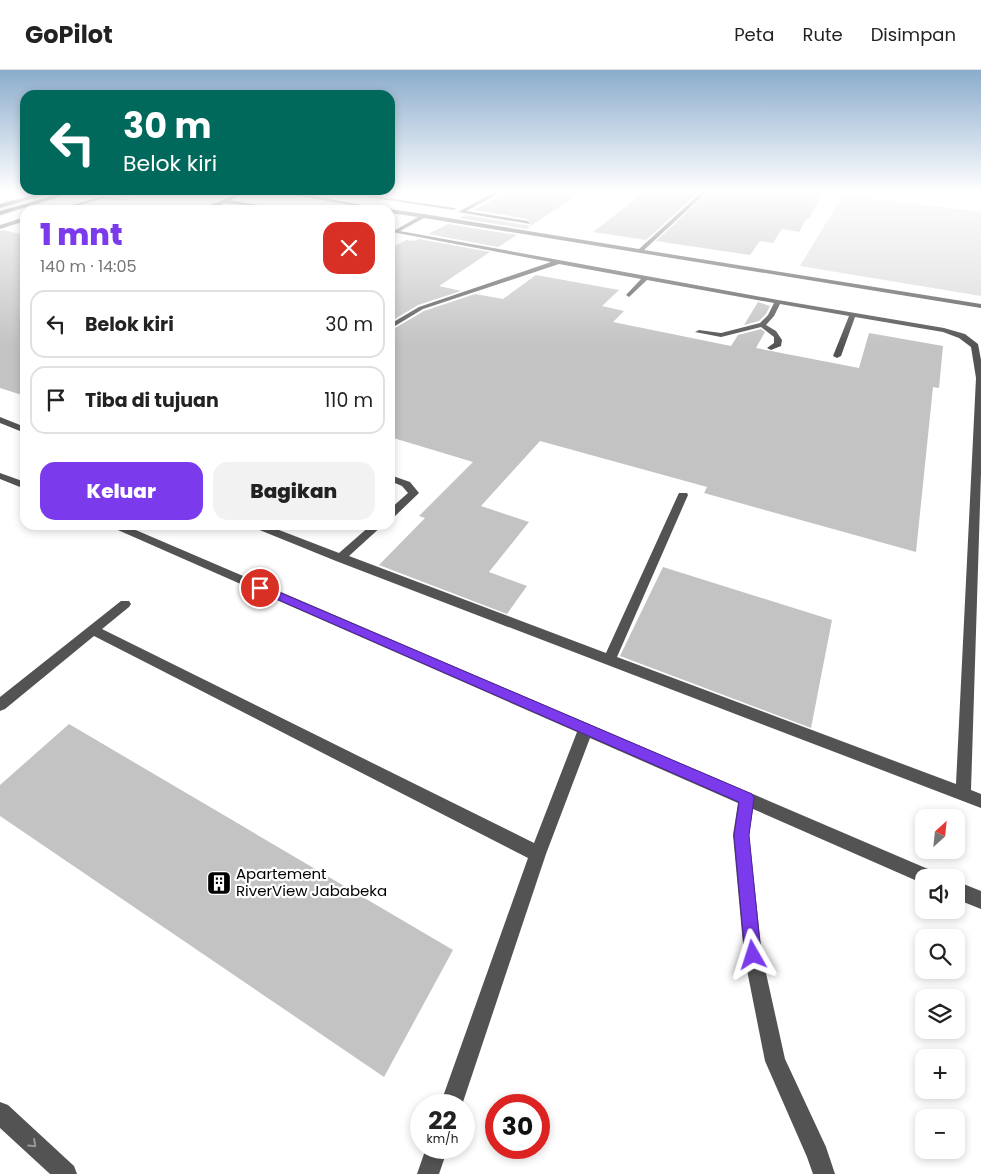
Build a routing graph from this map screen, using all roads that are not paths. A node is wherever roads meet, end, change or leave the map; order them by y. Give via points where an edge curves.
1 (457, 243) edge
2 (593, 243) edge
3 (649, 243) edge
4 (641, 250) junction
5 (560, 261) junction
6 (646, 277) junction
7 (629, 295) dead end
8 (778, 302) junction
9 (981, 306) edge
10 (853, 314) junction
11 (395, 324) edge
12 (762, 325) junction
13 (699, 332) dead end
14 (771, 348) dead end
15 (837, 356) dead end
16 (0, 420) edge
17 (20, 428) edge
18 (0, 476) edge
19 (395, 480) edge
20 (20, 484) edge
21 (683, 495) dead end
22 (395, 510) edge
23 (126, 530) edge
24 (269, 530) edge
25 (372, 530) edge
26 (340, 558) junction
27 (125, 604) dead end
28 (94, 630) junction
29 (609, 661) junction
30 (0, 705) edge
31 (586, 729) junction
32 (963, 793) junction
33 (747, 798) junction
34 (981, 801) edge
35 (538, 854) junction
36 (915, 872) edge
37 (965, 894) edge
38 (981, 900) edge
39 (455, 1094) edge
40 (0, 1113) edge
41 (433, 1159) edge
42 (66, 1174) edge
43 (428, 1174) edge
44 (824, 1174) edge

1 - 5 street
2 - 4 street
3 - 4 street
4 - 9 street
5 - 6 street
5 - 11 street via 421,308
6 - 7 street
6 - 8 street
8 - 10 street
8 - 12 street
10 - 15 street
10 - 32 street via 944,330 962,336 975,346 980,378
12 - 13 street via 721,335
12 - 14 street via 779,340
16 - 17 street
18 - 20 street
19 - 22 street via 406,484 414,493
21 - 29 street
23 - 31 street
24 - 26 street
25 - 26 street
26 - 29 street
27 - 28 street
28 - 30 street
28 - 35 street
29 - 32 street
31 - 33 street
31 - 35 street
32 - 34 street
33 - 36 street
33 - 44 street via 741,835 753,955 775,1061
35 - 39 street
37 - 38 street
40 -> 42 street
41 - 43 street

